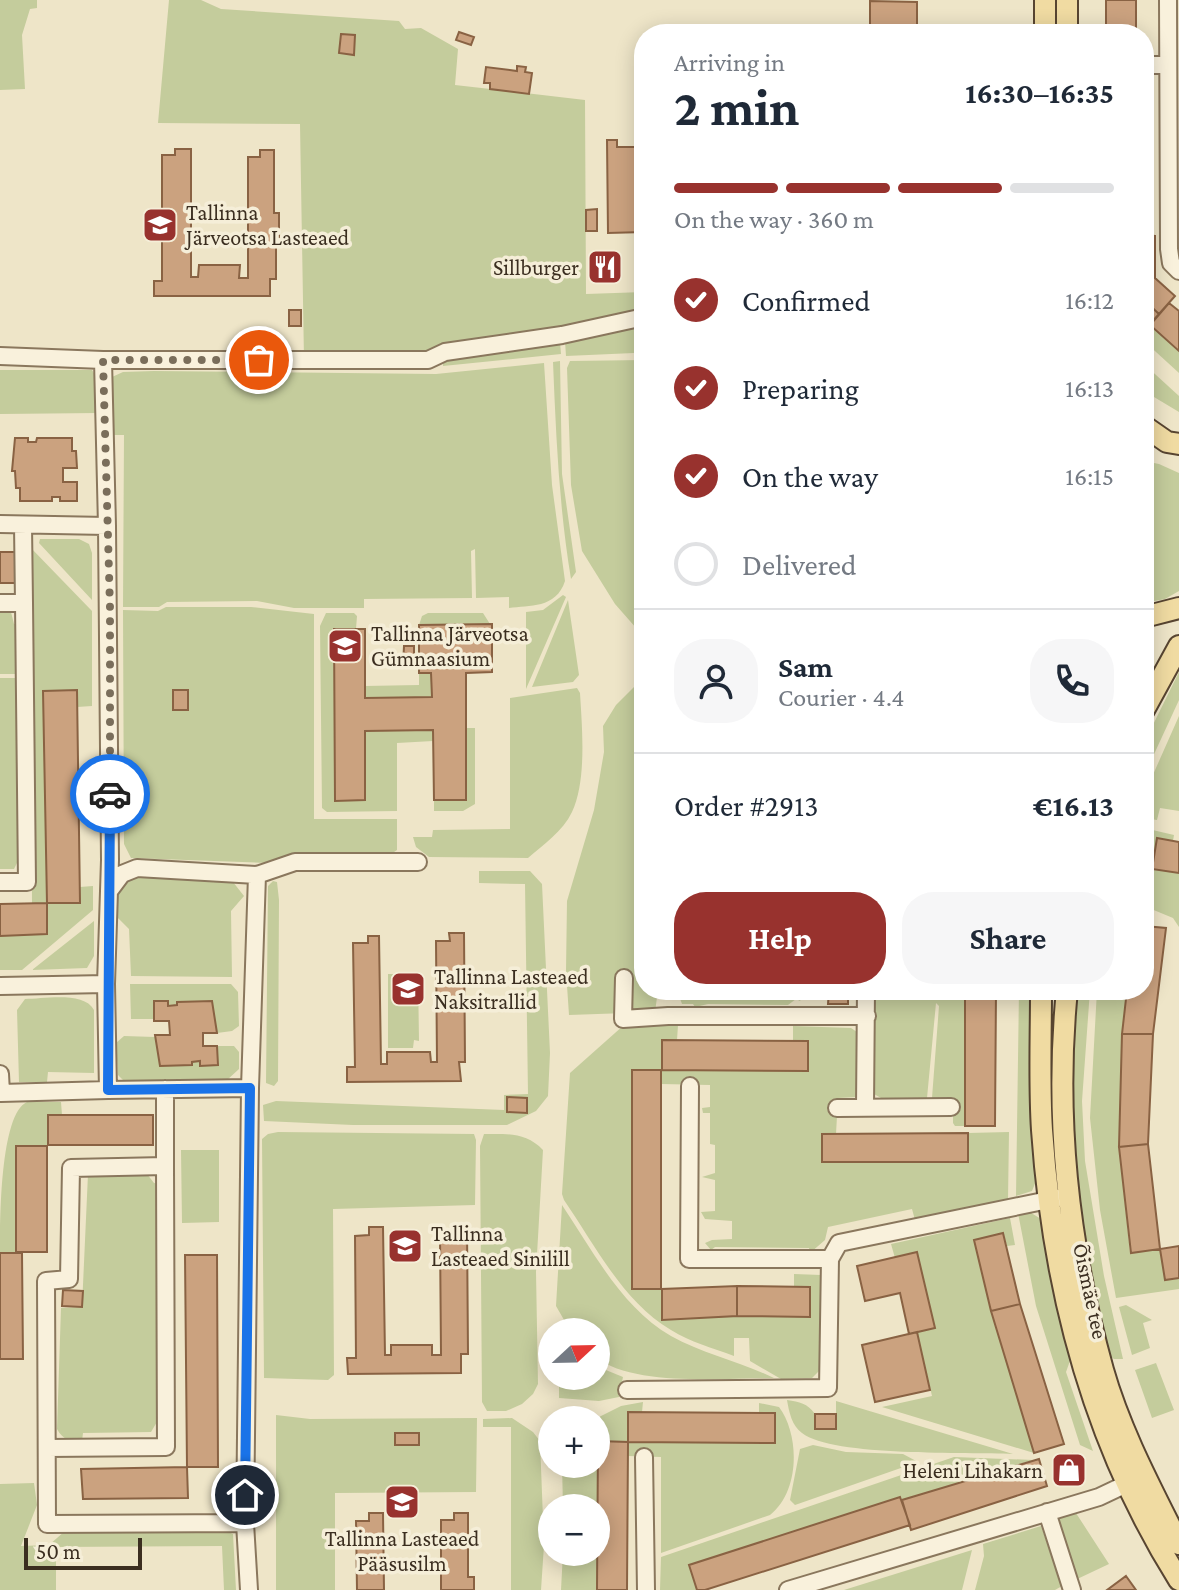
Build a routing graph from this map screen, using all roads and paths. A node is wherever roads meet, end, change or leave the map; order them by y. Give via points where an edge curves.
1 (1045, 0) edge
2 (1067, 0) edge
3 (1168, 0) edge
4 (1045, 24) edge
5 (1067, 24) edge
6 (1154, 65) edge
7 (1167, 65) junction
8 (1174, 170) edge
9 (1174, 231) edge
10 (1179, 271) edge
11 (634, 319) edge
12 (0, 356) edge
13 (103, 360) junction
14 (1154, 432) edge
15 (1154, 441) edge
16 (1175, 444) edge
17 (0, 524) edge
18 (23, 525) junction
19 (107, 526) junction
20 (0, 603) edge
21 (24, 603) junction
22 (1179, 608) edge
23 (1154, 614) edge
24 (1179, 646) edge
25 (1154, 692) edge
26 (418, 862) dead end
27 (257, 875) junction
28 (0, 882) edge
29 (110, 890) junction
30 (624, 978) dead end
31 (106, 984) junction
32 (0, 986) edge
33 (866, 1000) edge
34 (1041, 1000) edge
35 (1051, 1000) edge
36 (1066, 1000) edge
37 (867, 1016) junction
38 (1060, 1059) junction
39 (0, 1074) edge
40 (690, 1086) dead end
41 (250, 1088) junction
42 (165, 1089) junction
43 (108, 1090) junction
44 (865, 1107) junction
45 (951, 1107) dead end
46 (837, 1108) dead end
47 (165, 1166) junction
48 (1058, 1198) junction
49 (830, 1259) junction
50 (627, 1390) dead end
51 (47, 1448) junction
52 (644, 1457) dead end
53 (1135, 1479) junction
54 (1047, 1512) junction
55 (245, 1523) junction
56 (1179, 1544) edge
57 (1179, 1580) edge
58 (249, 1590) edge
59 (646, 1590) edge
60 (788, 1590) edge
61 (1072, 1590) edge

1 - 4 main road
2 - 5 main road
3 - 7 street
6 - 7 street
7 - 8 street
8 - 9 street
9 - 10 street via 1171,263
11 - 13 street via 445,352 428,360
12 - 13 street
13 - 19 street
14 - 16 main road
15 - 16 main road
17 - 18 street
18 - 19 street
18 - 21 street
19 - 29 street
20 - 21 street
21 - 28 street via 27,882
22 - 23 main road
24 - 25 main road
26 - 27 street via 295,862
27 - 29 street via 137,868 122,874
27 - 41 street
29 - 31 street
30 - 37 street via 623,1019
31 - 32 street
31 - 43 street
33 - 37 street
34 - 48 main road, Õismäe tee via 1042,1128
35 - 38 main road
36 - 38 main road, Õismäe tee
37 - 44 street
38 - 48 main road, Õismäe tee
39 - 43 street via 1,1093
40 - 49 street via 689,1259
41 - 42 street
41 - 55 street
42 - 43 street
42 - 47 street
44 - 45 street
44 - 46 street
47 - 51 street via 71,1168 69,1279 46,1281
47 - 51 street via 166,1447
48 - 49 street via 839,1243
48 - 53 main road, Õismäe tee
49 - 50 street via 828,1388
51 - 55 street via 47,1524
52 - 59 street
53 - 54 street via 1099,1497
53 - 56 main road, Õismäe tee
53 - 57 main road, Õismäe tee
54 - 60 street
54 - 61 street
55 - 58 street

